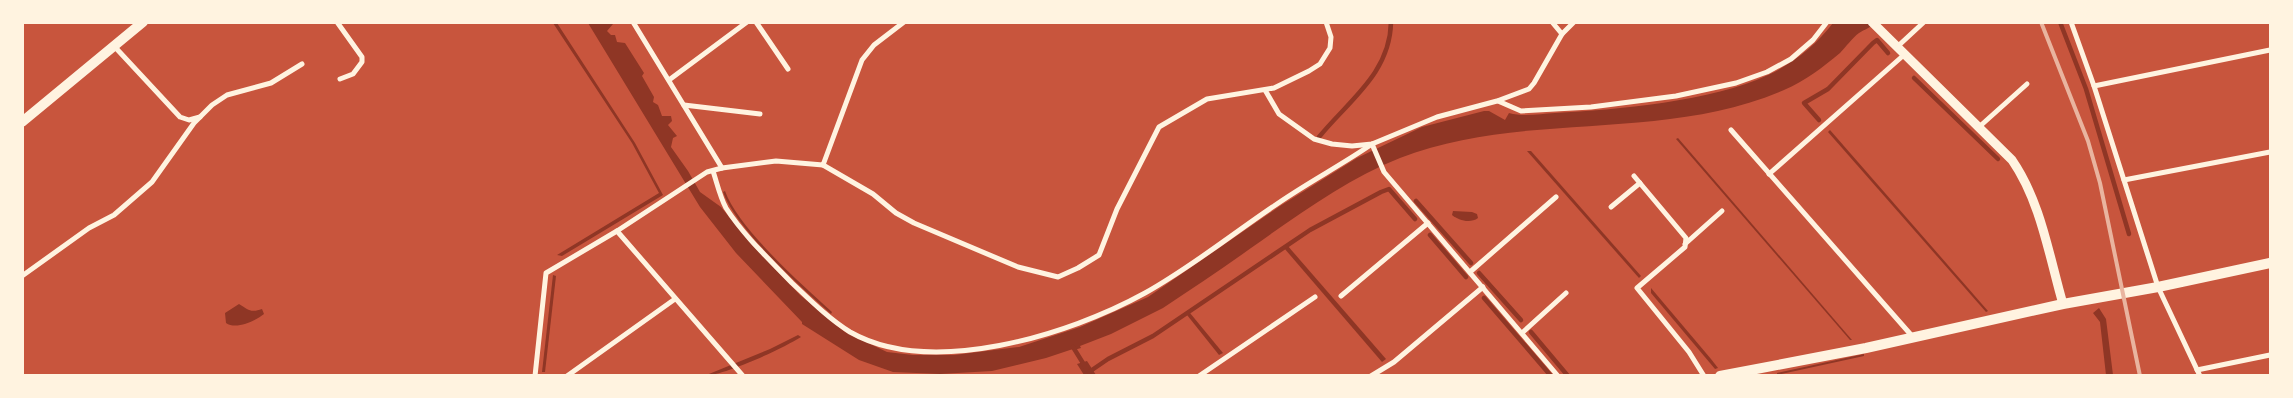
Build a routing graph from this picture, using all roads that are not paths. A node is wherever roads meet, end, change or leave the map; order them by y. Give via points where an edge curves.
1 (143, 22) edge
2 (337, 22) edge
3 (633, 22) edge
4 (748, 22) edge
5 (756, 22) edge
6 (904, 22) edge
7 (1326, 22) edge
8 (1552, 22) edge
9 (1574, 22) edge
10 (1827, 22) edge
11 (1924, 22) edge
12 (2071, 22) edge
13 (1874, 24) edge
14 (1562, 34) junction
15 (114, 46) junction
16 (1897, 47) junction
17 (2270, 50) edge
18 (1905, 54) junction
19 (302, 64) dead end
20 (788, 69) dead end
21 (340, 79) dead end
22 (669, 80) junction
23 (2027, 84) dead end
24 (2094, 86) junction
25 (1266, 90) junction
26 (1497, 101) junction
27 (684, 105) junction
28 (760, 114) dead end
29 (200, 117) junction
30 (22, 122) edge
31 (1979, 127) junction
32 (1731, 130) dead end
33 (1373, 147) junction
34 (2270, 152) edge
35 (823, 165) junction
36 (722, 168) junction
37 (710, 172) junction
38 (1769, 174) junction
39 (1634, 176) dead end
40 (2124, 180) junction
41 (1640, 182) junction
42 (1556, 197) dead end
43 (1611, 207) dead end
44 (1722, 211) dead end
45 (1428, 223) junction
46 (617, 232) junction
47 (1685, 244) junction
48 (2270, 263) edge
49 (1470, 272) junction
50 (22, 276) edge
51 (1483, 287) junction
52 (2158, 287) junction
53 (1566, 293) dead end
54 (1342, 296) dead end
55 (1315, 297) dead end
56 (675, 299) junction
57 (2063, 304) junction
58 (1522, 333) junction
59 (1912, 336) junction
60 (2270, 355) edge
61 (2198, 373) edge
62 (535, 376) edge
63 (567, 376) edge
64 (743, 376) edge
65 (1199, 376) edge
66 (1371, 376) edge
67 (1558, 376) edge
68 (1704, 376) edge
69 (1720, 376) edge

1 - 15 main road
2 - 21 street via 362,57 353,74
3 - 22 street
4 - 22 street
5 - 20 street
6 - 35 street via 874,45 862,60
7 - 25 street via 1331,37 1330,48 1320,64
8 - 14 street
9 - 14 street
10 - 26 street via 1812,40 1781,65 1754,78 1717,87 1676,96 1581,108 1521,111
11 - 16 street
12 - 24 street
13 - 16 street
14 - 26 street via 1532,87
15 - 29 street via 180,117 190,120
15 - 30 main road
16 - 18 street
17 - 24 street
18 - 31 street
18 - 38 street
19 - 29 street via 271,83 228,95
22 - 27 street
23 - 31 street
24 - 40 street
25 - 33 street via 1279,114 1314,139 1332,144
25 - 35 street via 1208,100 1159,127 1117,209 1099,255 1058,277 1018,267 914,223
26 - 33 street via 1437,117
27 - 28 street
27 - 36 street
29 - 50 street via 152,182 114,215 89,228
31 - 57 street via 2024,177
32 - 38 street
33 - 37 street via 1276,204 1145,293 1096,316 1029,340 954,351 889,347 851,332 830,317 740,227 725,207
33 - 45 street via 1384,172
34 - 40 street
35 - 36 street via 776,161
36 - 37 street
37 - 46 street
38 - 59 street
39 - 41 street
40 - 52 street
41 - 43 street
41 - 47 street via 1686,238
42 - 49 street
44 - 47 street
45 - 49 street
45 - 54 street
46 - 56 street
46 - 62 street via 546,273
47 - 68 street via 1637,288 1689,352
48 - 52 main road
49 - 51 street
51 - 58 street
51 - 66 street via 1394,362
52 - 57 main road
52 - 61 street
53 - 58 street
55 - 65 street
56 - 63 street
56 - 64 street
57 - 59 main road
58 - 67 street
59 - 69 main road
60 - 61 street

